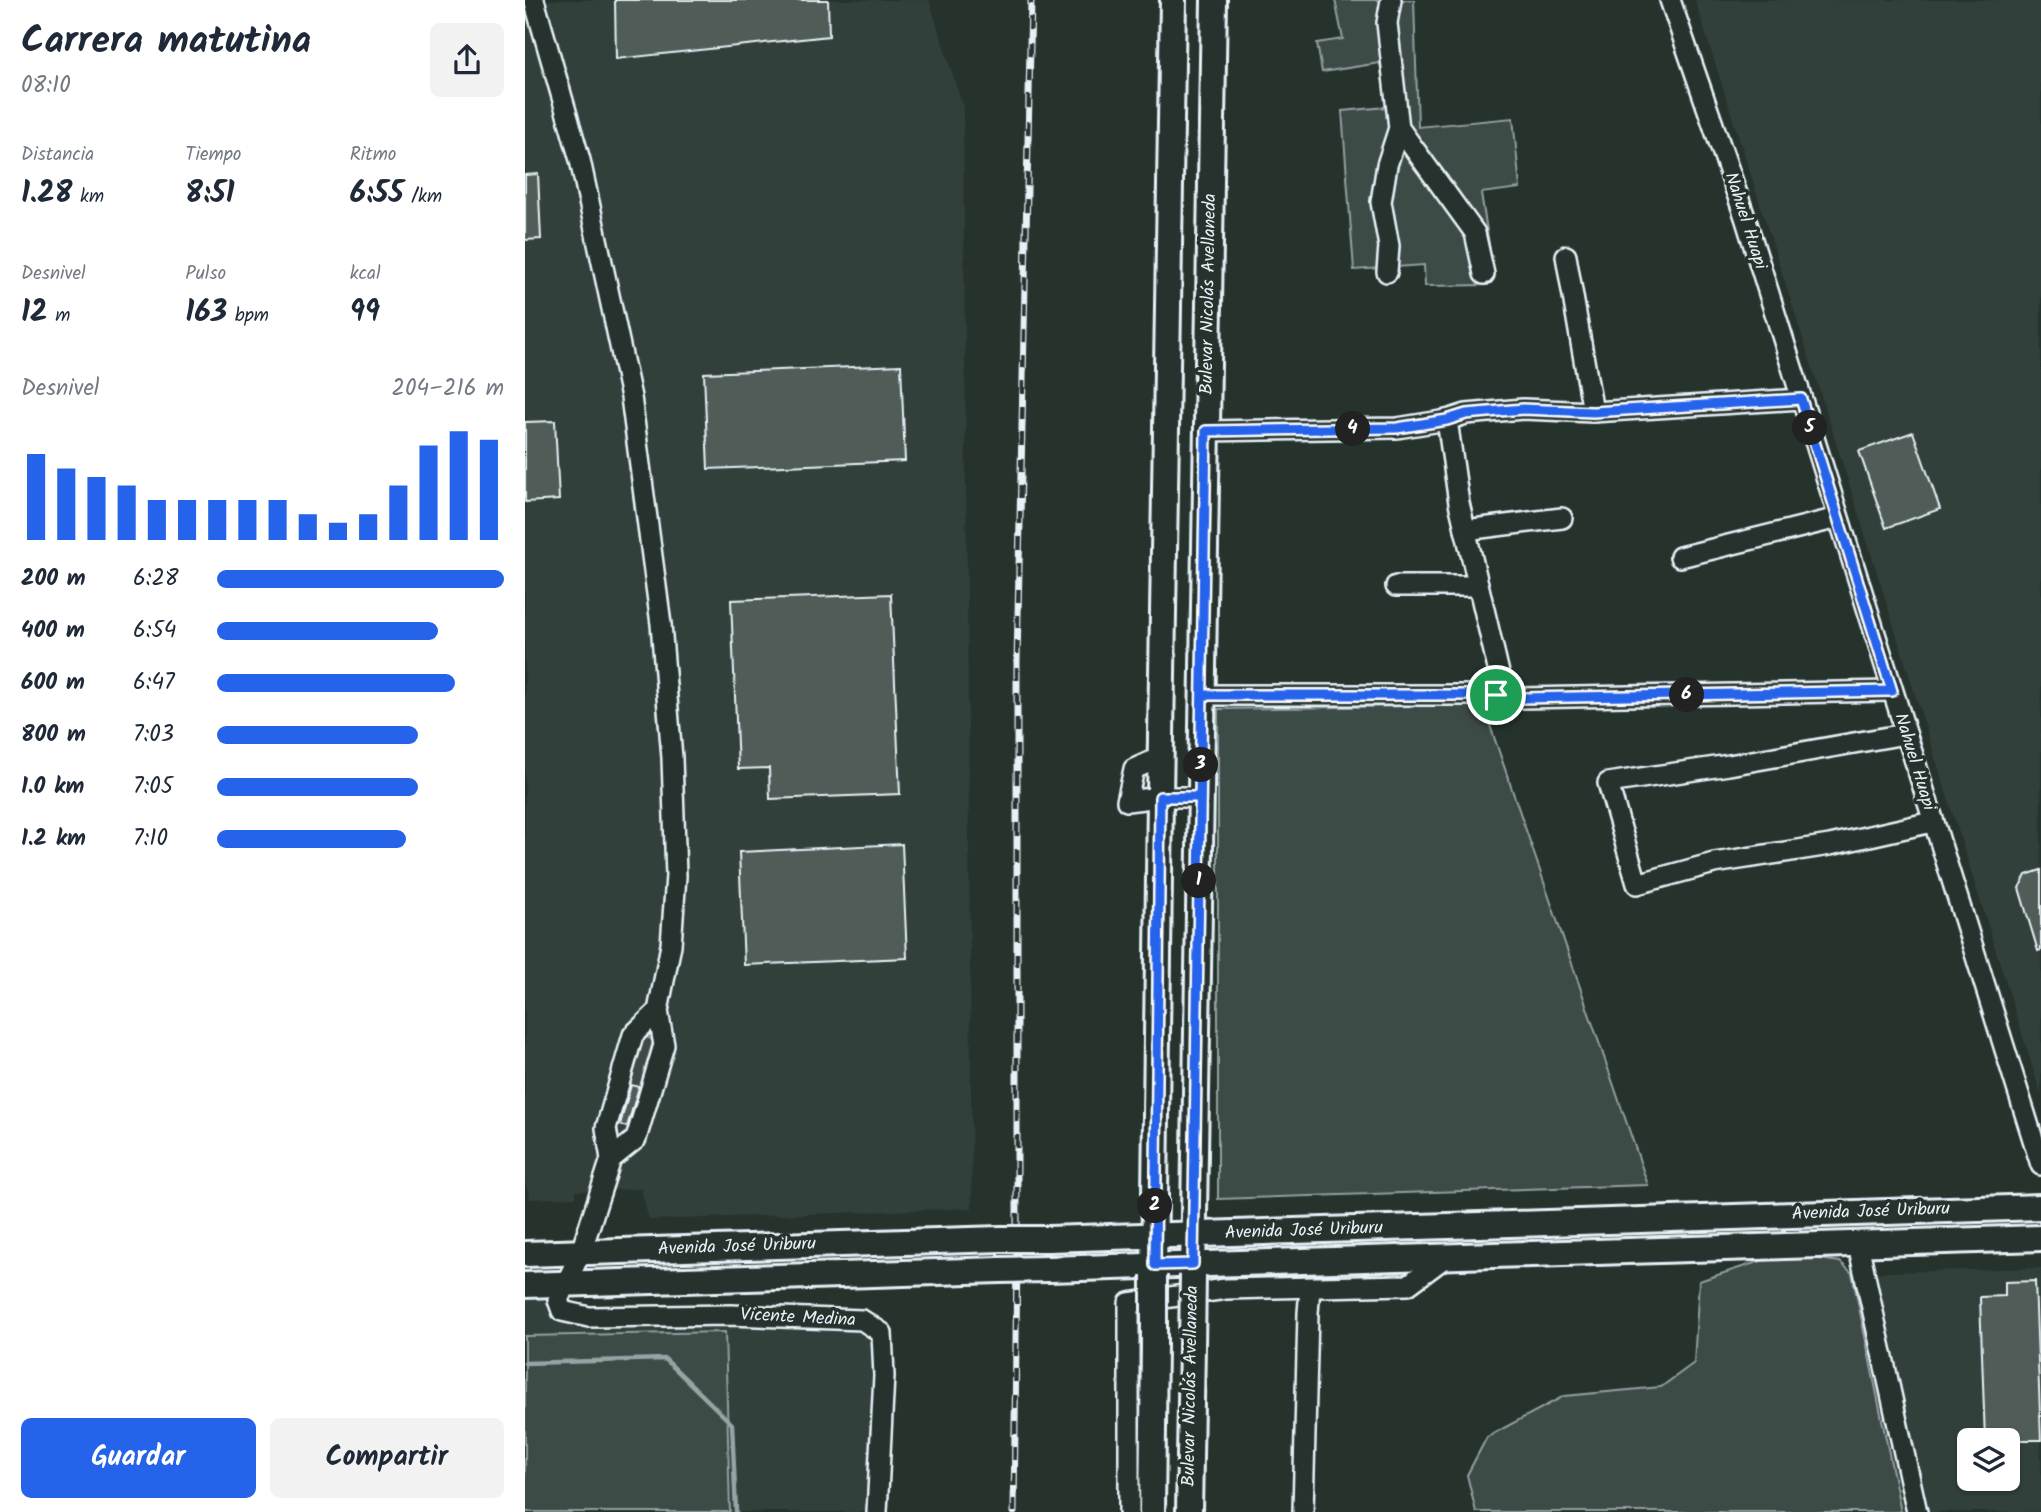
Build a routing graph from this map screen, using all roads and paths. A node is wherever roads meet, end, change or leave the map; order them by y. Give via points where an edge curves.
1 (534, 0) edge
2 (1173, 0) edge
3 (1214, 0) edge
4 (1391, 0) edge
5 (1670, 0) edge
6 (1399, 128) junction
7 (1566, 256) dead end
8 (1387, 272) dead end
9 (1484, 274) dead end
10 (1801, 399) junction
11 (1593, 412) junction
12 (1447, 420) junction
13 (1206, 431) junction
14 (1562, 518) dead end
15 (1838, 518) junction
16 (1465, 530) junction
17 (1680, 557) dead end
18 (1396, 586) dead end
19 (1478, 586) junction
20 (1892, 691) junction
21 (1202, 695) junction
22 (1496, 695) junction
23 (1905, 734) junction
24 (1160, 797) junction
25 (1200, 797) junction
26 (1932, 822) junction
27 (658, 1011) junction
28 (611, 1158) junction
29 (2041, 1165) edge
30 (2041, 1207) edge
31 (1193, 1234) junction
32 (1155, 1235) junction
33 (2041, 1238) edge
34 (1857, 1244) junction
35 (581, 1252) junction
36 (525, 1254) edge
37 (1447, 1256) junction
38 (1155, 1270) junction
39 (1193, 1270) junction
40 (565, 1284) junction
41 (525, 1285) edge
42 (1310, 1287) junction
43 (877, 1512) edge
44 (1129, 1512) edge
45 (1152, 1512) edge
46 (1189, 1512) edge
47 (1303, 1512) edge
48 (1917, 1512) edge

1 - 27 street via 580,160 621,350 659,611 672,758 676,876 671,945
2 - 24 main road
3 - 13 main road, Bulevar Nicolás Avellaneda
4 - 6 street via 1387,23
5 - 10 street, Nahuel Huapi via 1745,217
6 - 8 street via 1381,202 1389,246
6 - 9 street via 1475,233
7 - 11 street
10 - 11 street
10 - 15 street, Nahuel Huapi
11 - 12 street via 1523,409
12 - 13 street via 1397,428
12 - 16 street
13 - 21 main road, Bulevar Nicolás Avellaneda
14 - 16 street
15 - 17 street
15 - 20 street, Nahuel Huapi
16 - 19 street
18 - 19 street
19 - 22 street via 1499,673
20 - 22 street
20 - 23 street, Nahuel Huapi
21 - 22 street
21 - 25 main road, Bulevar Nicolás Avellaneda
23 - 26 street, Nahuel Huapi
23 - 26 street via 1608,783 1637,884 1714,863 1830,845
24 - 25 street
24 - 32 main road
25 - 31 main road, Bulevar Nicolás Avellaneda
26 - 29 street, Nahuel Huapi
27 - 28 street via 633,1035 606,1128
27 - 28 street via 664,1045 636,1139
28 - 35 street
30 - 31 main road, Avenida José Uriburu
31 - 32 main road, Avenida José Uriburu
31 - 39 main road, Bulevar Nicolás Avellaneda
32 - 35 main road, Avenida José Uriburu, bridge
32 - 38 main road
33 - 34 main road, Avenida José Uriburu
34 - 37 main road, Avenida José Uriburu
34 - 48 street
35 - 36 main road, Avenida José Uriburu
35 - 40 street
37 - 39 main road, Avenida José Uriburu
37 - 42 street via 1408,1285
38 - 39 main road, Avenida José Uriburu
38 - 40 main road, Avenida José Uriburu, bridge via 1000,1270
38 - 45 main road, bridge
39 - 46 main road, Bulevar Nicolás Avellaneda, bridge
40 - 41 main road, Avenida José Uriburu
40 - 43 street, Vicente Medina via 558,1300 562,1311 589,1317 730,1315 862,1320 882,1333
42 - 44 street via 1226,1289 1129,1303
42 - 47 street

